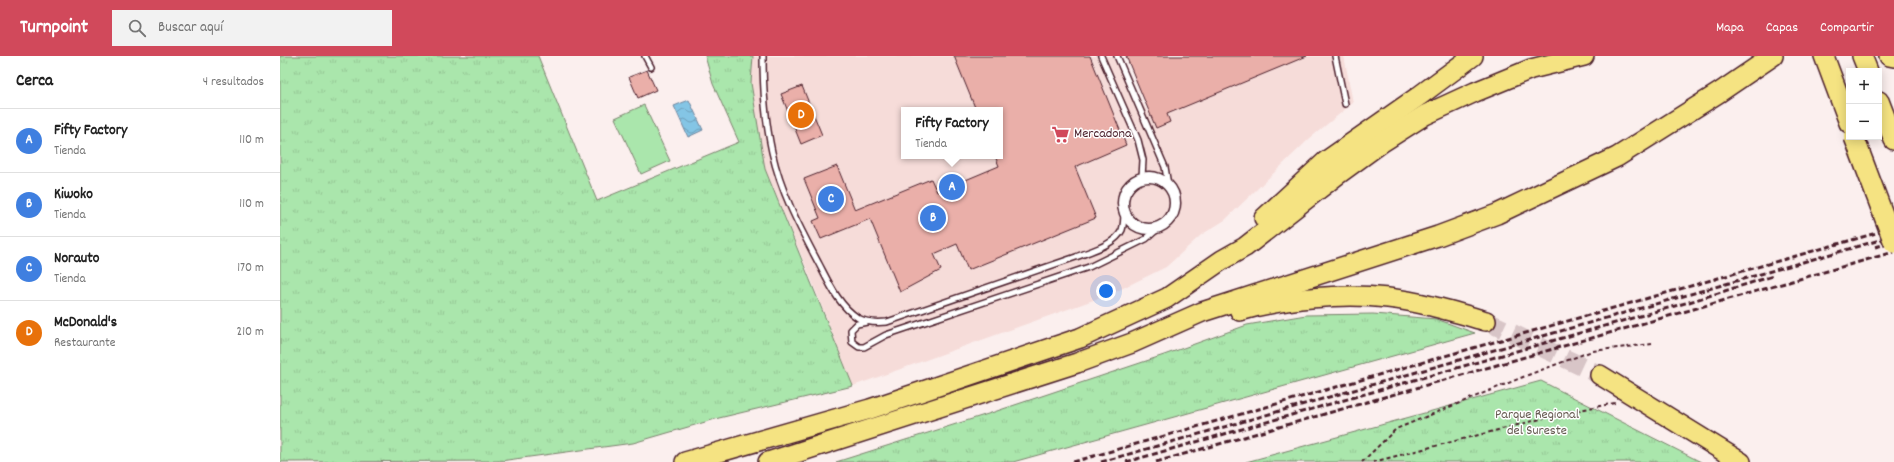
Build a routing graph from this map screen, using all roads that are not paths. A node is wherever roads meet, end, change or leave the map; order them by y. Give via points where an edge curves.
1 (645, 56) edge
2 (763, 56) edge
3 (1101, 56) edge
4 (1117, 56) edge
5 (1335, 56) edge
6 (1473, 56) edge
7 (1584, 56) edge
8 (1773, 56) edge
9 (1824, 56) edge
10 (1862, 56) edge
11 (1889, 56) edge
12 (1894, 57) edge
13 (651, 67) dead end
14 (1867, 68) edge
15 (1345, 104) dead end
16 (1880, 104) edge
17 (1846, 115) edge
18 (1855, 140) edge
19 (1894, 140) edge
20 (1142, 177) junction
21 (1168, 185) junction
22 (1124, 210) junction
23 (1161, 226) junction
24 (1894, 243) edge
25 (1222, 260) junction
26 (868, 321) junction
27 (1486, 321) tunnel mouth
28 (1132, 342) junction
29 (1600, 376) tunnel mouth
30 (685, 462) edge
31 (768, 462) edge
32 (1741, 462) edge

1 - 13 lane
2 - 26 lane via 763,95 768,130 785,196 836,295 858,318
3 - 20 lane via 1138,140 1143,160
4 - 21 lane via 1165,168
5 - 15 lane
6 - 25 highway via 1326,161 1240,239
7 - 25 highway via 1531,69 1425,115 1337,174 1245,247
8 - 28 highway via 1617,157 1497,214 1431,239 1202,312
9 - 17 highway
10 - 14 highway
11 - 12 highway
16 - 19 highway
18 - 24 highway, bridge
20 - 21 street via 1156,178
20 - 22 street via 1128,187 1124,194
21 - 23 street via 1173,192 1175,207 1172,215
22 - 23 street via 1135,225 1153,229
22 - 26 lane via 1122,229 1114,239 1104,245 887,322
23 - 26 lane via 1146,239 1089,267 886,336 859,348 852,342 851,330 857,324
25 - 30 highway via 1167,298 1080,338 870,409
27 - 28 highway via 1441,308 1388,298 1343,297 1252,308
28 - 31 highway via 1077,363
29 - 32 highway

